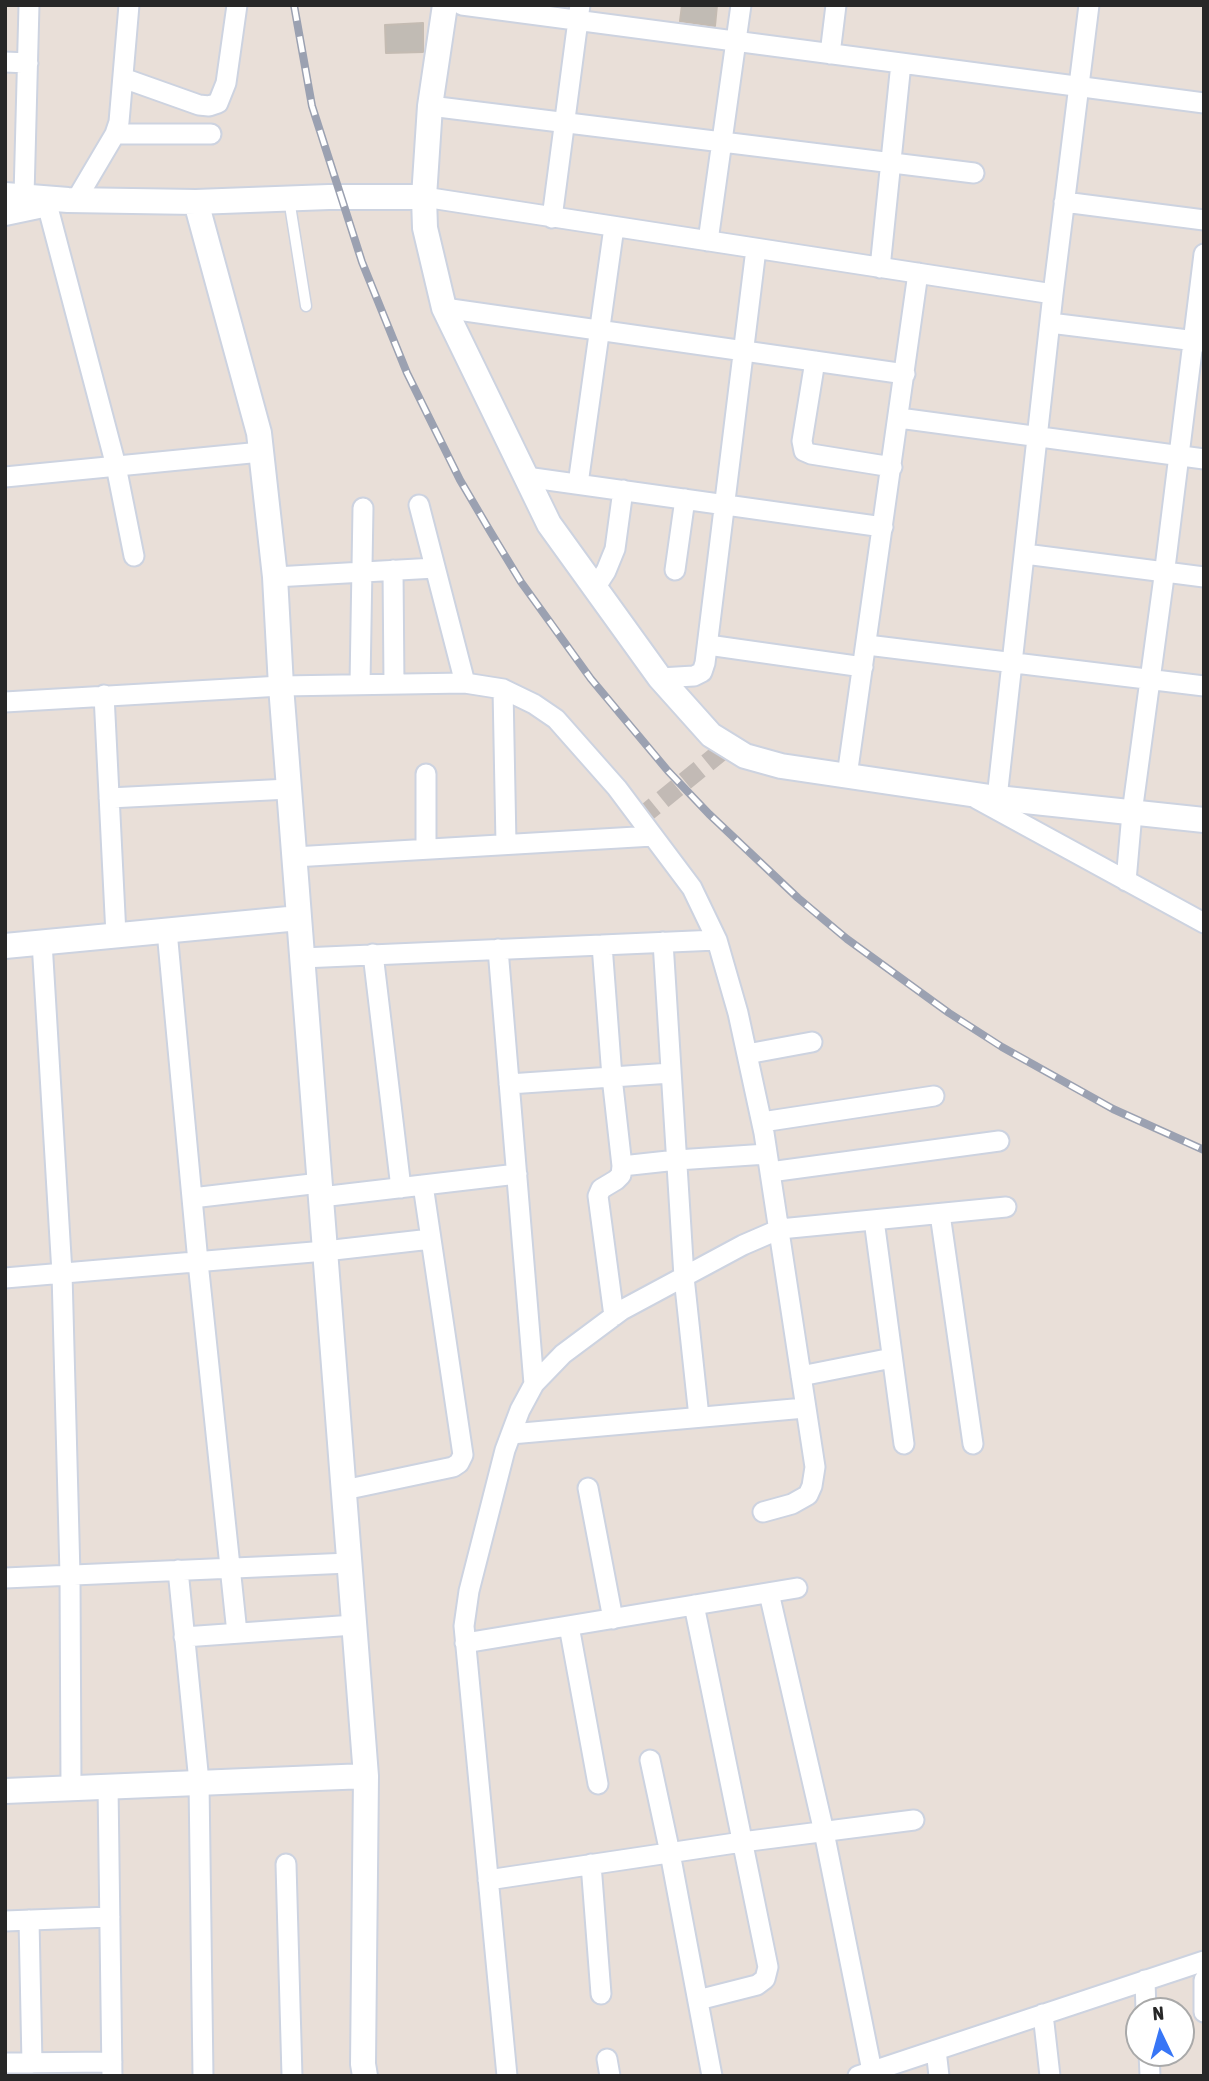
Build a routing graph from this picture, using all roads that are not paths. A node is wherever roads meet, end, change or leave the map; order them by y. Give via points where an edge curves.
1 (29, 5) edge
2 (130, 5) edge
3 (237, 5) edge
4 (444, 5) edge
5 (462, 5) edge
6 (741, 5) edge
7 (836, 5) edge
8 (1089, 5) edge
9 (579, 13) edge
10 (737, 42) junction
11 (830, 54) junction
12 (5, 62) edge
13 (28, 63) junction
14 (901, 64) junction
15 (123, 78) junction
16 (1078, 87) junction
17 (1204, 103) edge
18 (430, 106) junction
19 (565, 122) junction
20 (116, 134) junction
21 (211, 134) dead end
22 (722, 142) junction
23 (891, 163) junction
24 (974, 173) dead end
25 (424, 197) junction
26 (44, 199) edge
27 (289, 199) junction
28 (197, 202) junction
29 (1064, 202) junction
30 (5, 213) edge
31 (552, 218) junction
32 (1204, 220) edge
33 (614, 227) junction
34 (708, 242) junction
35 (757, 249) junction
36 (1204, 254) edge
37 (880, 268) junction
38 (918, 273) junction
39 (1053, 294) junction
40 (306, 306) dead end
41 (444, 308) junction
42 (1050, 323) junction
43 (601, 331) junction
44 (1198, 341) edge
45 (744, 351) junction
46 (814, 361) junction
47 (905, 374) junction
48 (900, 418) junction
49 (1037, 436) junction
50 (261, 452) junction
51 (1179, 456) junction
52 (1204, 459) edge
53 (116, 466) junction
54 (892, 467) junction
55 (5, 477) edge
56 (526, 477) junction
57 (578, 484) junction
58 (623, 490) junction
59 (685, 499) junction
60 (419, 505) dead end
61 (725, 505) junction
62 (363, 508) dead end
63 (883, 527) junction
64 (1025, 554) junction
65 (134, 556) dead end
66 (435, 568) junction
67 (393, 570) junction
68 (674, 570) dead end
69 (362, 571) junction
70 (1164, 573) junction
71 (1204, 577) edge
72 (275, 578) junction
73 (595, 588) junction
74 (708, 645) junction
75 (867, 645) junction
76 (1012, 663) junction
77 (863, 667) junction
78 (660, 678) junction
79 (1150, 680) junction
80 (465, 683) junction
81 (360, 684) junction
82 (394, 684) junction
83 (281, 686) junction
84 (1204, 686) edge
85 (503, 689) junction
86 (104, 695) junction
87 (5, 702) edge
88 (426, 774) dead end
89 (848, 776) junction
90 (289, 789) junction
91 (967, 794) junction
92 (109, 798) junction
93 (997, 798) junction
94 (1132, 813) junction
95 (1204, 820) edge
96 (653, 836) junction
97 (506, 844) junction
98 (426, 849) junction
99 (294, 857) junction
100 (1126, 881) junction
101 (299, 918) junction
102 (1204, 923) edge
103 (167, 930) junction
104 (116, 935) junction
105 (717, 940) junction
106 (43, 942) junction
107 (663, 942) junction
108 (602, 945) junction
109 (5, 946) edge
110 (498, 949) junction
111 (373, 954) junction
112 (302, 958) junction
113 (813, 1042) dead end
114 (747, 1054) junction
115 (671, 1073) junction
116 (612, 1077) junction
117 (509, 1084) junction
118 (934, 1096) dead end
119 (761, 1122) junction
120 (999, 1141) dead end
121 (677, 1160) junction
122 (769, 1163) junction
123 (622, 1166) junction
124 (517, 1174) junction
125 (423, 1185) junction
126 (401, 1188) junction
127 (320, 1190) junction
128 (192, 1198) junction
129 (1006, 1208) dead end
130 (940, 1214) junction
131 (874, 1220) junction
132 (780, 1229) junction
133 (431, 1239) junction
134 (325, 1251) junction
135 (198, 1262) junction
136 (62, 1273) junction
137 (684, 1276) junction
138 (5, 1278) edge
139 (614, 1316) junction
140 (892, 1358) junction
141 (801, 1376) junction
142 (534, 1384) junction
143 (805, 1408) junction
144 (699, 1417) junction
145 (511, 1434) junction
146 (904, 1444) dead end
147 (973, 1444) dead end
148 (588, 1488) dead end
149 (344, 1490) junction
150 (763, 1512) dead end
151 (349, 1563) junction
152 (230, 1568) junction
153 (178, 1570) junction
154 (70, 1575) junction
155 (5, 1578) edge
156 (797, 1588) dead end
157 (769, 1593) junction
158 (694, 1605) junction
159 (613, 1619) junction
160 (354, 1625) junction
161 (569, 1626) junction
162 (237, 1633) junction
163 (184, 1637) junction
164 (465, 1643) junction
165 (650, 1760) dead end
166 (366, 1776) junction
167 (199, 1782) junction
168 (598, 1784) dead end
169 (108, 1786) junction
170 (71, 1788) junction
171 (5, 1791) edge
172 (914, 1820) dead end
173 (824, 1832) junction
174 (742, 1842) junction
175 (670, 1853) junction
176 (286, 1864) dead end
177 (591, 1864) junction
178 (488, 1880) junction
179 (110, 1917) junction
180 (29, 1920) junction
181 (5, 1921) edge
182 (1204, 1961) edge
183 (1145, 1980) junction
184 (1204, 1980) edge
185 (601, 1994) dead end
186 (1146, 1997) edge
187 (698, 2000) junction
188 (1204, 2012) edge
189 (1043, 2014) junction
190 (936, 2050) junction
191 (5, 2063) edge
192 (32, 2063) junction
193 (112, 2069) edge
194 (865, 2073) edge
195 (204, 2076) edge
196 (292, 2076) edge
197 (365, 2076) edge
198 (507, 2076) edge
199 (712, 2076) edge
200 (939, 2076) edge
201 (1050, 2076) edge

1 - 13 street
2 - 15 street
3 - 15 street via 226,83 218,103 199,105
4 - 18 street
5 - 9 street
6 - 10 street
7 - 11 street
8 - 16 street
9 - 10 street
9 - 19 street
10 - 11 street
10 - 22 street
11 - 14 street
12 - 13 street
13 - 26 street
14 - 16 street
14 - 23 street
15 - 20 street
16 - 17 street
16 - 29 street
18 - 19 street
18 - 25 street
19 - 22 street
19 - 31 street
20 - 21 street
20 - 26 street
22 - 23 street
22 - 34 street
23 - 24 street
23 - 37 street
25 - 27 street
25 - 31 street
25 - 41 street via 425,228
26 - 28 street
26 - 30 street
26 - 53 street
27 - 28 street
27 - 40 lane
28 - 50 street
29 - 32 street
29 - 39 street
31 - 33 street
33 - 34 street
33 - 43 street
34 - 35 street
35 - 37 street
35 - 45 street
36 - 44 street
37 - 38 street
38 - 39 street
38 - 47 street
39 - 42 street
41 - 43 street
41 - 56 street
42 - 44 street
42 - 49 street
43 - 45 street
43 - 57 street
44 - 51 street
45 - 46 street
45 - 61 street
46 - 47 street
46 - 54 street via 804,451
47 - 48 street
48 - 49 street
48 - 54 street
49 - 51 street
49 - 64 street
50 - 53 street
50 - 72 street
51 - 52 street
51 - 70 street
53 - 55 street
53 - 65 street
54 - 63 street
56 - 57 street
56 - 73 street via 549,524
57 - 58 street
58 - 59 street
58 - 73 street via 615,549
59 - 61 street
59 - 68 street
60 - 66 street
61 - 63 street
61 - 74 street
62 - 69 street
63 - 75 street
64 - 70 street
64 - 76 street
66 - 67 street
66 - 80 street
67 - 69 street
67 - 82 street
69 - 72 street
69 - 81 street
70 - 71 street
70 - 79 street
72 - 83 street
73 - 78 street
74 - 77 street
74 - 78 street via 702,672
75 - 76 street
75 - 77 street
76 - 79 street
76 - 93 street
77 - 89 street
78 - 89 street via 711,735 745,756
79 - 84 street
79 - 94 street
80 - 82 street
80 - 85 street
81 - 82 street
81 - 83 street
83 - 86 street
83 - 90 street
85 - 96 street via 556,719
85 - 97 street
86 - 87 street
86 - 92 street
88 - 98 street
89 - 91 street
90 - 92 street
90 - 99 street
91 - 93 street
91 - 100 street
92 - 104 street
93 - 94 street
94 - 95 street
94 - 100 street
96 - 97 street
96 - 105 street via 692,888
97 - 98 street
98 - 99 street
99 - 101 street
100 - 102 street
101 - 103 street
101 - 112 street
103 - 104 street
103 - 128 street
104 - 106 street
105 - 107 street
105 - 114 street
106 - 109 street
106 - 136 street
107 - 108 street
107 - 115 street
108 - 110 street
108 - 116 street
110 - 111 street
110 - 117 street
111 - 112 street
111 - 126 street
112 - 127 street
113 - 114 street
114 - 119 street
115 - 116 street
115 - 121 street
116 - 117 street
116 - 123 street
117 - 124 street
118 - 119 street
119 - 122 street
120 - 122 street
121 - 122 street
121 - 123 street
121 - 137 street
122 - 132 street
123 - 139 street via 621,1175 598,1196
124 - 125 street
124 - 142 street
125 - 126 street
125 - 133 street
126 - 127 street
127 - 128 street
127 - 134 street
128 - 135 street
129 - 130 street
130 - 131 street
130 - 147 street
131 - 132 street
131 - 140 street
132 - 137 street
132 - 141 street
133 - 134 street
133 - 149 street via 463,1455 453,1467
134 - 135 street
134 - 149 street
135 - 136 street
135 - 152 street
136 - 138 street
136 - 154 street
137 - 139 street
137 - 144 street
139 - 142 street via 563,1354
140 - 141 street
140 - 146 street
141 - 143 street
142 - 145 street
143 - 144 street
143 - 150 street via 815,1466 812,1486 808,1495 792,1504
144 - 145 street
145 - 164 street via 469,1591
148 - 159 street
149 - 151 street
151 - 152 street
151 - 160 street
152 - 153 street
152 - 162 street
153 - 154 street
153 - 163 street
154 - 155 street
154 - 170 street
156 - 157 street
157 - 158 street
157 - 173 street
158 - 159 street
158 - 174 street
159 - 161 street
160 - 162 street
160 - 166 street
161 - 164 street
161 - 168 street
162 - 163 street
163 - 167 street
164 - 178 street
165 - 175 street
166 - 167 street
166 - 197 street
167 - 169 street
167 - 195 street
169 - 170 street
169 - 179 street
170 - 171 street
172 - 173 street
173 - 174 street
173 - 194 street
174 - 175 street
174 - 187 street via 768,1967 765,1979
175 - 177 street
175 - 187 street
176 - 196 street
177 - 178 street
177 - 185 street
178 - 198 street
179 - 180 street
179 - 193 street
180 - 181 street
180 - 192 street
182 - 183 street
183 - 186 street
183 - 189 street
184 - 188 street
187 - 199 street
189 - 190 street
189 - 201 street
190 - 194 street
190 - 200 street
191 - 192 street
192 - 193 street

